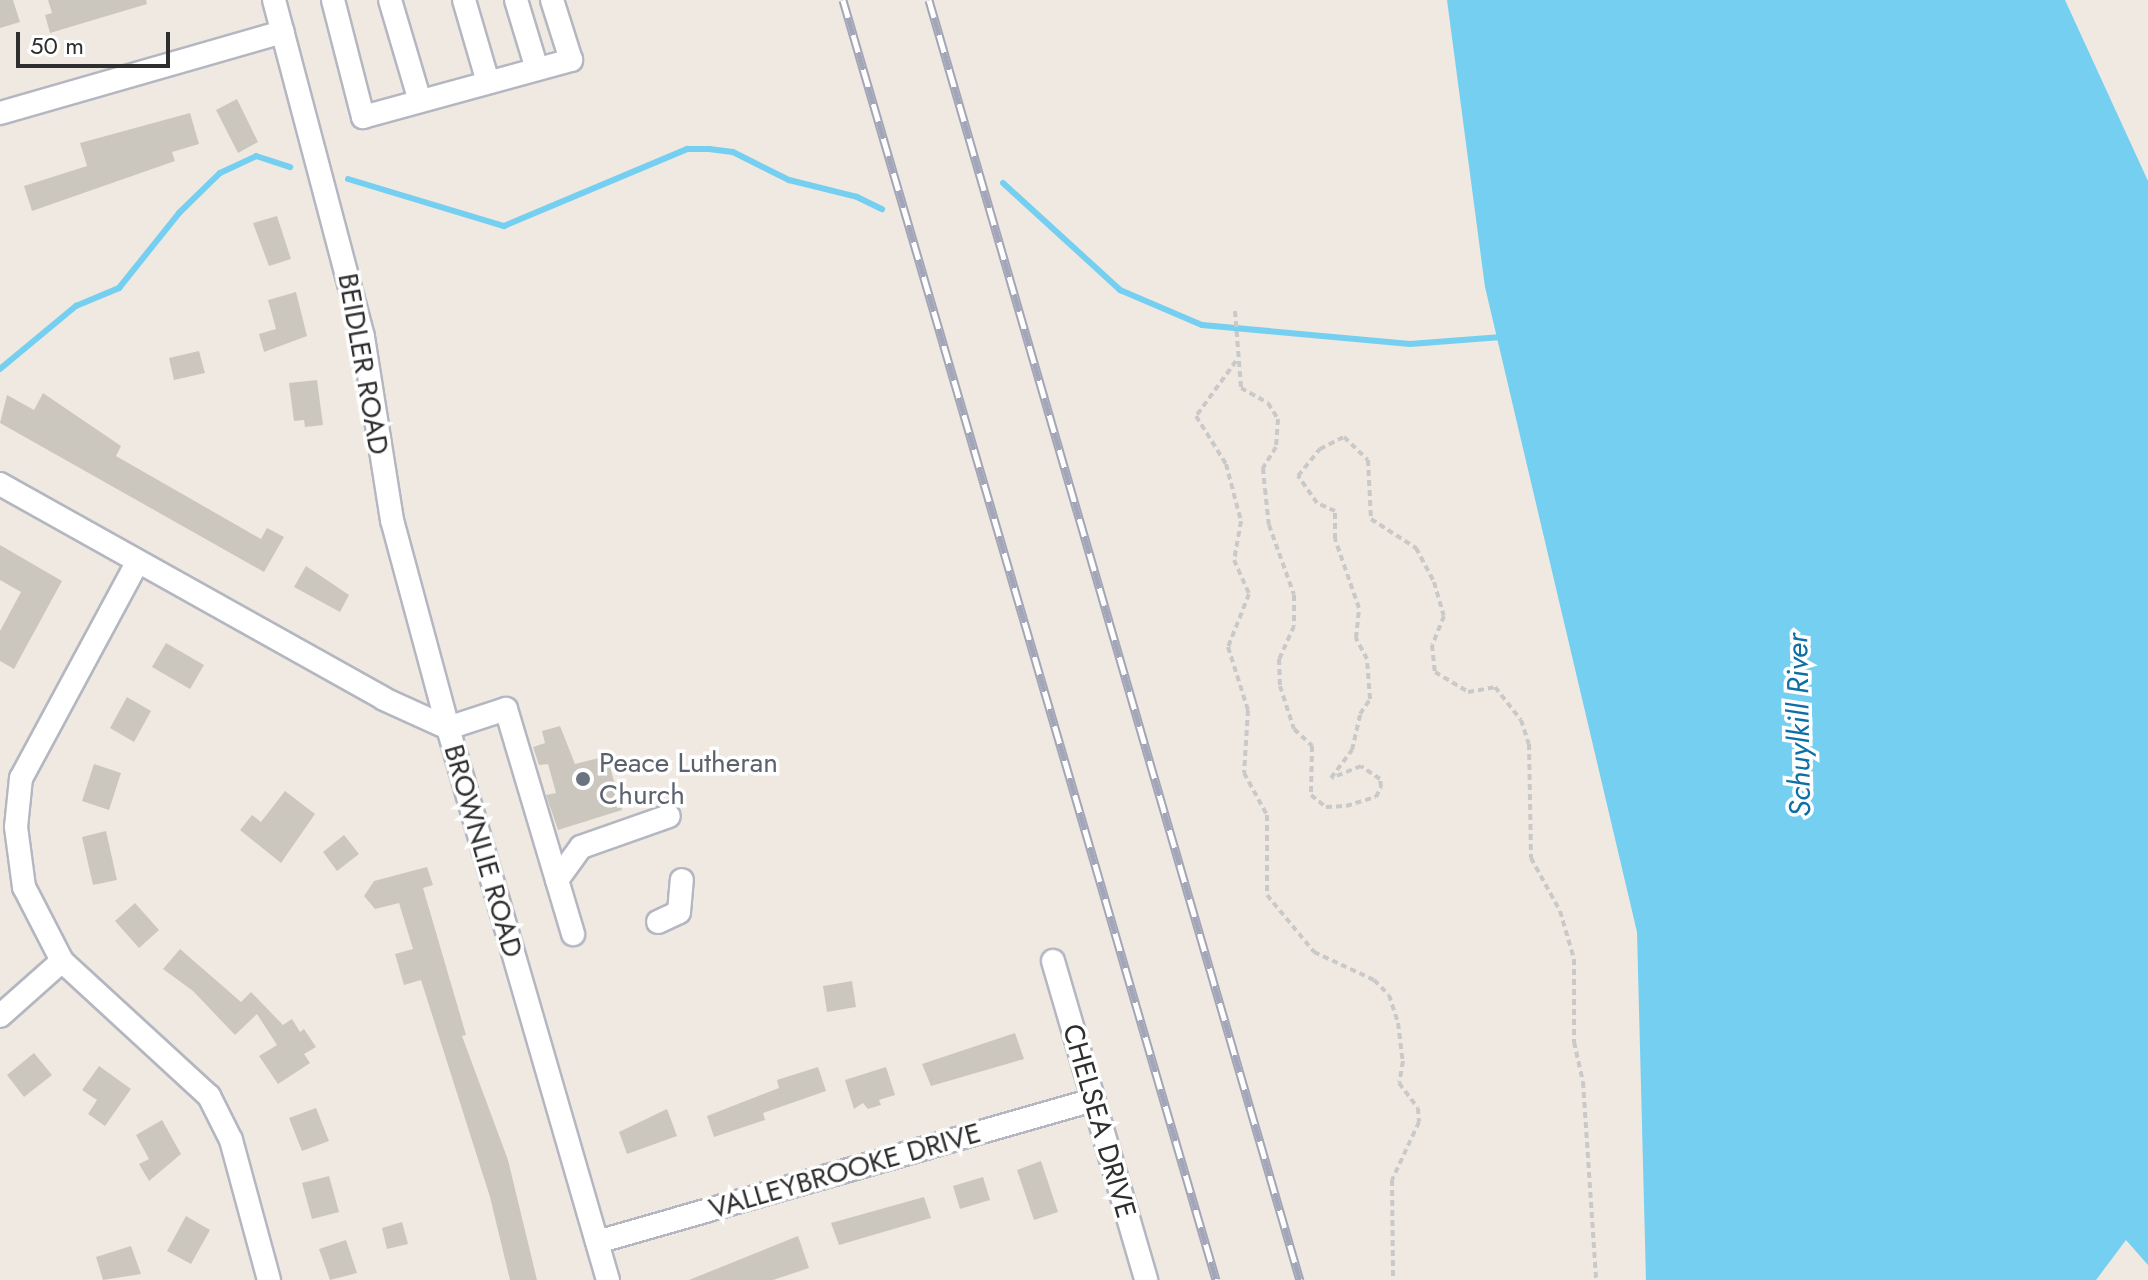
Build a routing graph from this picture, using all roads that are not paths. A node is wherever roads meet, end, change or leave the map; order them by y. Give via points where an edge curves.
1 (274, 0) edge
2 (333, 0) edge
3 (390, 0) edge
4 (464, 0) edge
5 (516, 0) edge
6 (552, 0) edge
7 (283, 32) junction
8 (537, 69) junction
9 (488, 82) junction
10 (420, 101) junction
11 (0, 113) edge
12 (0, 484) edge
13 (137, 563) junction
14 (448, 728) junction
15 (669, 816) dead end
16 (557, 880) junction
17 (682, 880) dead end
18 (658, 922) dead end
19 (573, 934) dead end
20 (62, 961) junction
21 (1053, 961) dead end
22 (0, 1016) edge
23 (1093, 1100) junction
24 (597, 1242) junction
25 (269, 1280) edge
26 (608, 1280) edge
27 (1146, 1280) edge

1 - 7 street, BEIDLER ROAD
2 - 10 street via 363,117
3 - 10 street
4 - 9 street
5 - 8 street
6 - 8 street via 571,60
7 - 11 street
7 - 14 street, BEIDLER ROAD via 363,337 392,520
8 - 9 street
9 - 10 street
12 - 13 street, BROWNLIE ROAD
13 - 14 street, BROWNLIE ROAD via 384,699
13 - 20 street via 21,778 16,827 24,887
14 - 16 street via 506,709
14 - 24 street, BROWNLIE ROAD
15 - 16 street via 581,847
16 - 19 street
17 - 18 street via 679,912
20 - 22 street
20 - 25 street via 209,1096 231,1140
21 - 23 street, CHELSEA DRIVE
23 - 24 street, VALLEYBROOKE DRIVE
23 - 27 street, CHELSEA DRIVE
24 - 26 street, BROWNLIE ROAD

